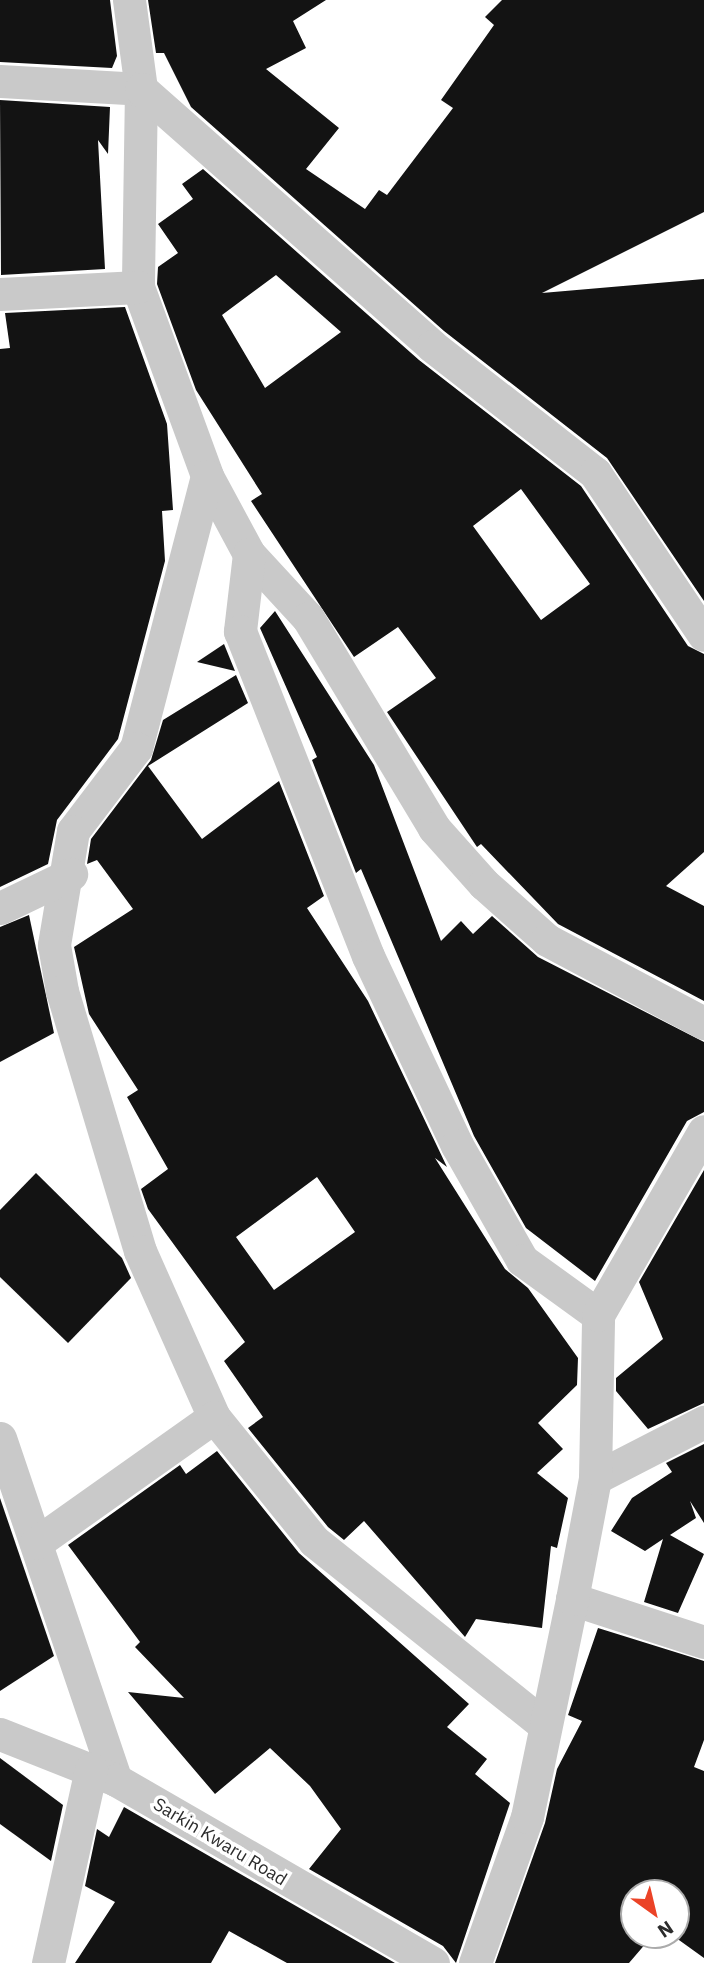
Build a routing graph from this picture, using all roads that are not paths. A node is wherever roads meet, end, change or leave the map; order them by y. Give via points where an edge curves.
1 (129, 0) edge
2 (0, 81) edge
3 (141, 89) junction
4 (138, 286) junction
5 (0, 294) edge
6 (207, 476) junction
7 (249, 554) junction
8 (704, 635) edge
9 (71, 874) junction
10 (0, 908) edge
11 (704, 1023) edge
12 (704, 1131) edge
13 (598, 1315) junction
14 (214, 1417) junction
15 (704, 1422) edge
16 (0, 1438) edge
17 (595, 1478) junction
18 (36, 1543) junction
19 (572, 1599) junction
20 (704, 1642) edge
21 (543, 1724) junction
22 (0, 1734) edge
23 (104, 1774) junction
24 (48, 1963) edge
25 (433, 1963) edge
26 (475, 1963) edge

1 - 3 street
2 - 3 street
3 - 4 street
3 - 8 street via 432,346 595,473
4 - 5 street
4 - 6 street
6 - 7 street
6 - 9 street via 136,748 74,831
7 - 11 street via 308,618 434,828 484,884 547,940
7 - 13 street via 240,631 368,956 457,1146 522,1260
9 - 10 street
9 - 14 street via 54,946 62,991 140,1251
12 - 13 street
13 - 17 street
14 - 18 street
14 - 21 street via 314,1541
15 - 17 street
16 - 18 street
17 - 19 street
18 - 23 street
19 - 20 street
19 - 21 street
21 - 26 street via 527,1817
22 - 23 street, Sarkin Kwaru Road
23 - 24 street
23 - 25 street, Sarkin Kwaru Road

